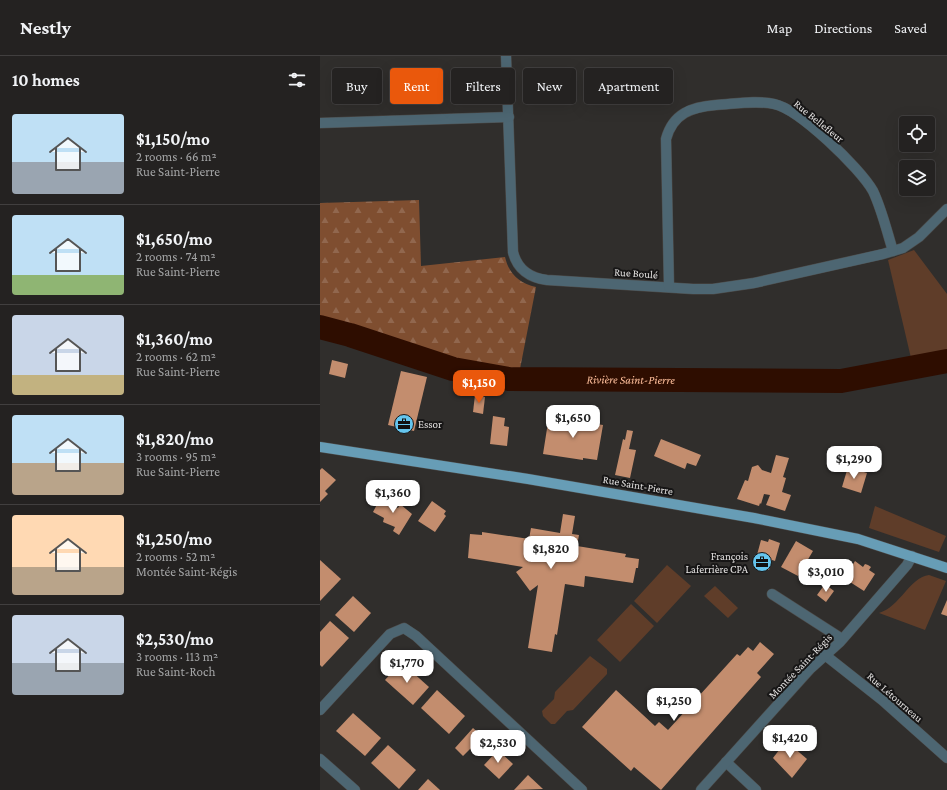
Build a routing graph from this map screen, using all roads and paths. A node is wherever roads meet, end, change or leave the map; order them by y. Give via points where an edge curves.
1 (506, 56) edge
2 (508, 117) junction
3 (320, 123) edge
4 (947, 209) edge
5 (893, 252) junction
6 (669, 287) junction
7 (320, 447) edge
8 (912, 556) junction
9 (947, 568) edge
10 (772, 594) dead end
11 (842, 639) junction
12 (826, 655) junction
13 (320, 710) edge
14 (320, 758) edge
15 (947, 758) edge
16 (726, 762) junction
17 (355, 790) edge
18 (582, 790) edge
19 (701, 790) edge
20 (756, 790) edge

1 - 2 street, Rue Boulé
2 - 3 street
2 - 6 street, Rue Boulé via 513,252 515,260 524,271 533,277 547,280
4 - 5 street, Rue Boulé via 919,237
5 - 6 street, Rue Boulé via 732,287
5 - 6 street, Rue Bellefleur via 878,204 867,182 839,152 797,116 786,108 769,103 702,106 688,110 677,118 670,127 666,139
7 - 8 main road, Rue Saint-Pierre via 513,476 747,516 858,539
8 - 9 main road, Rue Saint-Pierre
8 - 11 street, Montée Saint-Régis
10 - 11 street
11 - 12 street, Montée Saint-Régis
12 - 15 street, Rue Létourneau via 882,700
12 - 16 street, Montée Saint-Régis
13 - 18 street via 390,634 404,628 416,636
14 - 17 street
16 - 19 street, Montée Saint-Régis
16 - 20 street

